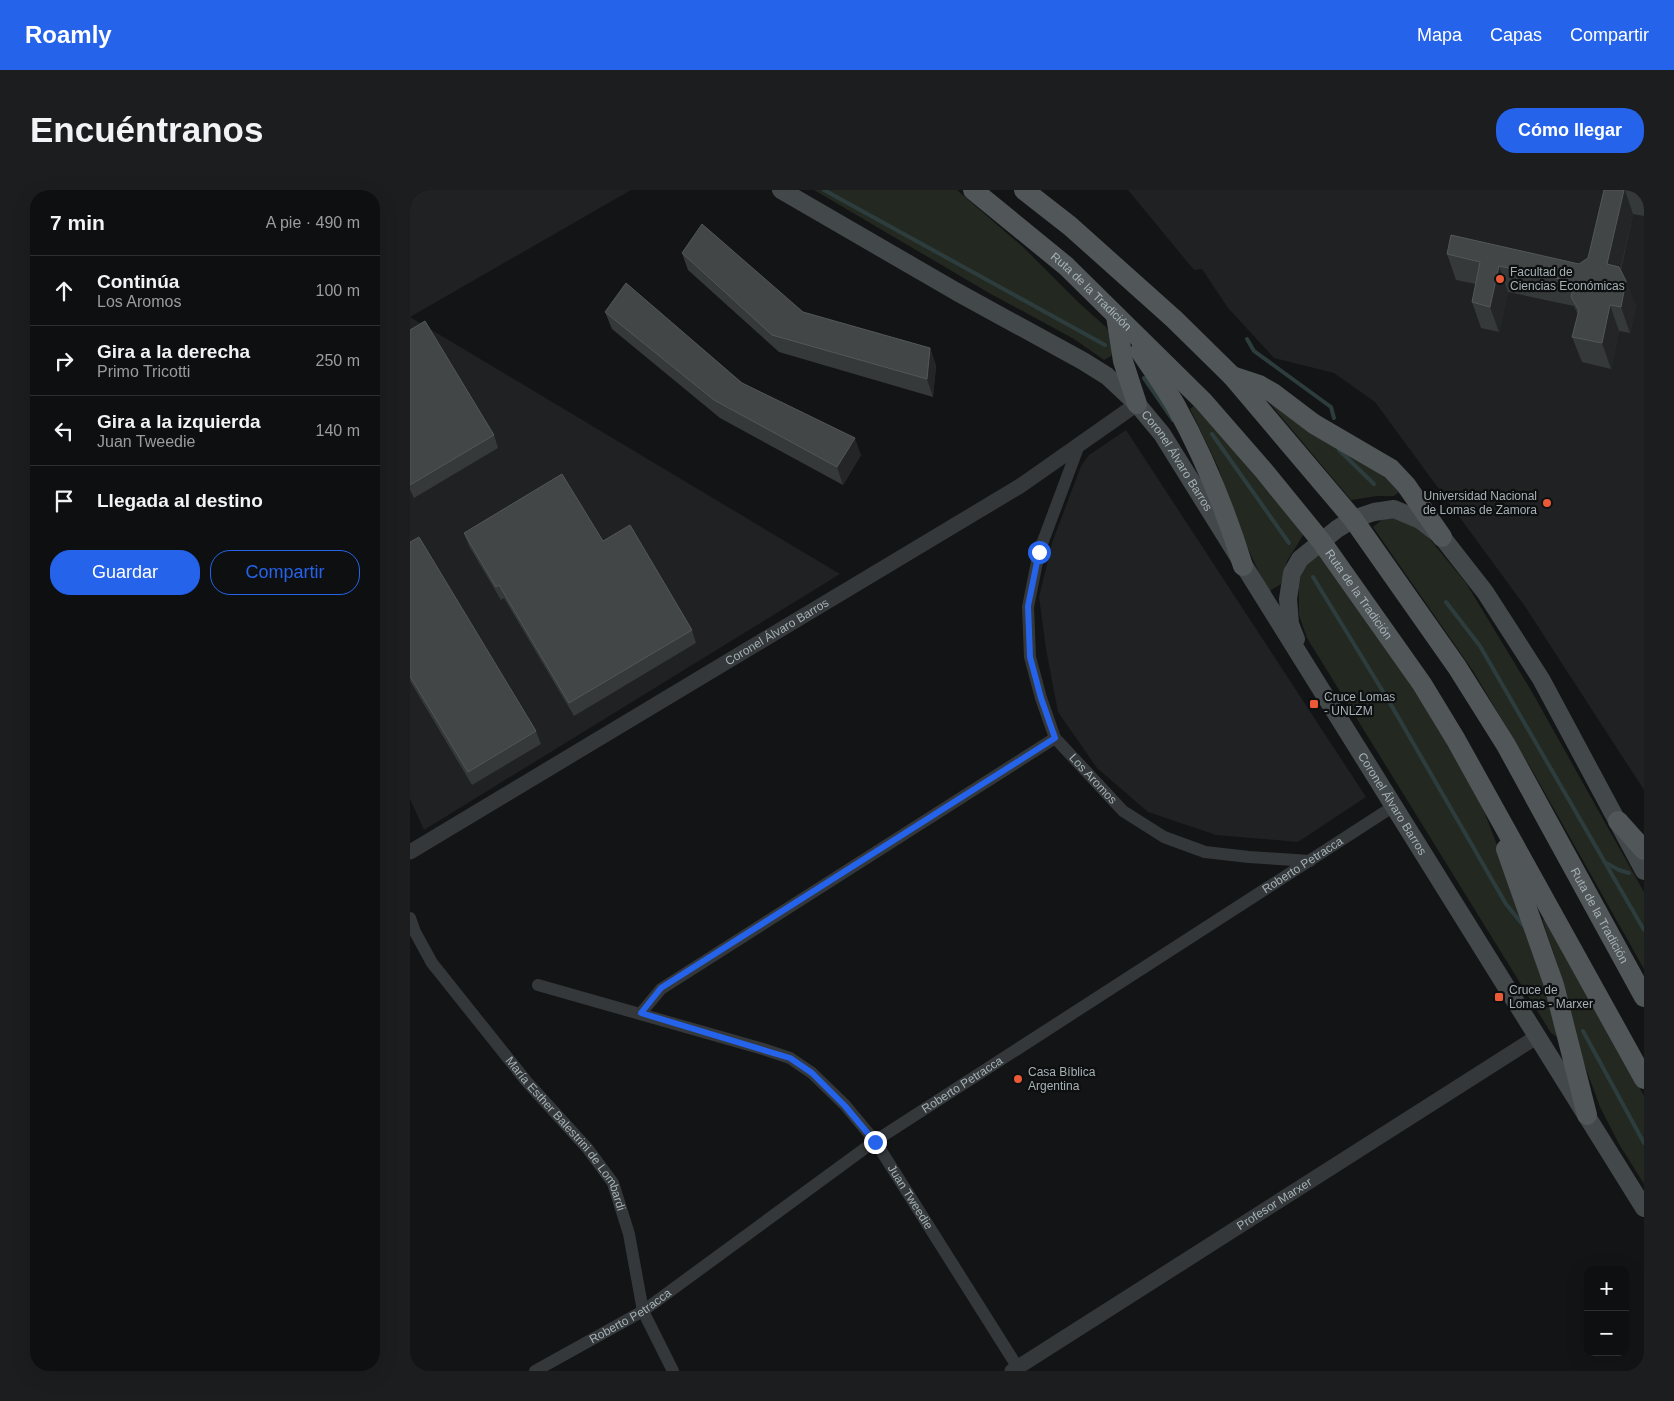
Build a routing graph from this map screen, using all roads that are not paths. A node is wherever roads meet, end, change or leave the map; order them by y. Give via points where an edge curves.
1 (781, 190) edge
2 (973, 190) edge
3 (1024, 190) edge
4 (1116, 316) junction
5 (1232, 376) junction
6 (1137, 404) junction
7 (1079, 445) junction
8 (1352, 519) junction
9 (1442, 537) junction
10 (1321, 541) junction
11 (1244, 566) junction
12 (1304, 663) junction
13 (1055, 738) junction
14 (1488, 795) junction
15 (1394, 806) junction
16 (1618, 821) junction
17 (1644, 850) edge
18 (410, 852) edge
19 (1310, 861) junction
20 (1644, 870) edge
21 (410, 918) edge
22 (538, 985) dead end
23 (1644, 997) edge
24 (641, 1013) junction
25 (1538, 1036) junction
26 (1644, 1078) edge
27 (1587, 1115) junction
28 (875, 1142) junction
29 (1644, 1208) edge
30 (643, 1311) junction
31 (1017, 1370) edge
32 (535, 1371) edge
33 (673, 1371) edge

1 - 6 main road, Coronel Álvaro Barros via 1108,376
2 - 4 main road, Ruta de la Tradición via 1066,266
3 - 5 main road, Ruta de la Tradición via 1070,226 1174,319
4 - 6 main road via 1124,361
4 - 10 main road, Ruta de la Tradición via 1203,401
4 - 11 main road via 1175,404 1196,444
5 - 8 main road, Ruta de la Tradición
5 - 9 main road via 1273,393 1314,424 1391,469
6 - 7 street, Coronel Álvaro Barros
6 - 11 main road, Coronel Álvaro Barros via 1162,434
7 - 13 street, Los Aromos via 1039,552 1028,606 1030,657
7 - 18 street, Coronel Álvaro Barros via 1020,486
8 - 9 main road via 1394,509 1420,520
8 - 10 main road
8 - 23 main road, Ruta de la Tradición via 1456,667 1506,745
9 - 16 main road via 1485,592 1541,679
10 - 12 main road via 1300,559 1292,573 1288,599 1290,624
10 - 14 main road, Ruta de la Tradición via 1422,684
11 - 12 main road, Coronel Álvaro Barros
12 - 15 main road, Coronel Álvaro Barros
13 - 19 street, Los Aromos via 1124,811 1164,837 1205,852
13 - 24 street via 661,988
14 - 26 main road, Ruta de la Tradición
14 - 27 main road via 1554,985
15 - 19 street, Roberto Petracca
15 - 25 main road, Coronel Álvaro Barros
16 - 17 main road
16 - 20 main road
19 - 28 street, Roberto Petracca
21 - 30 street, María Esther Balestrini de Lombardi via 432,963 613,1183 629,1234
22 - 24 street, Juan Tweedie
24 - 28 street, Juan Tweedie via 790,1058 812,1073
25 - 27 main road, Coronel Álvaro Barros
25 - 31 street, Profesor Marxer
27 - 29 main road, Coronel Álvaro Barros
28 - 30 street, Roberto Petracca
28 - 31 street, Juan Tweedie
30 - 32 street, Roberto Petracca
30 - 33 street, María Esther Balestrini de Lombardi

